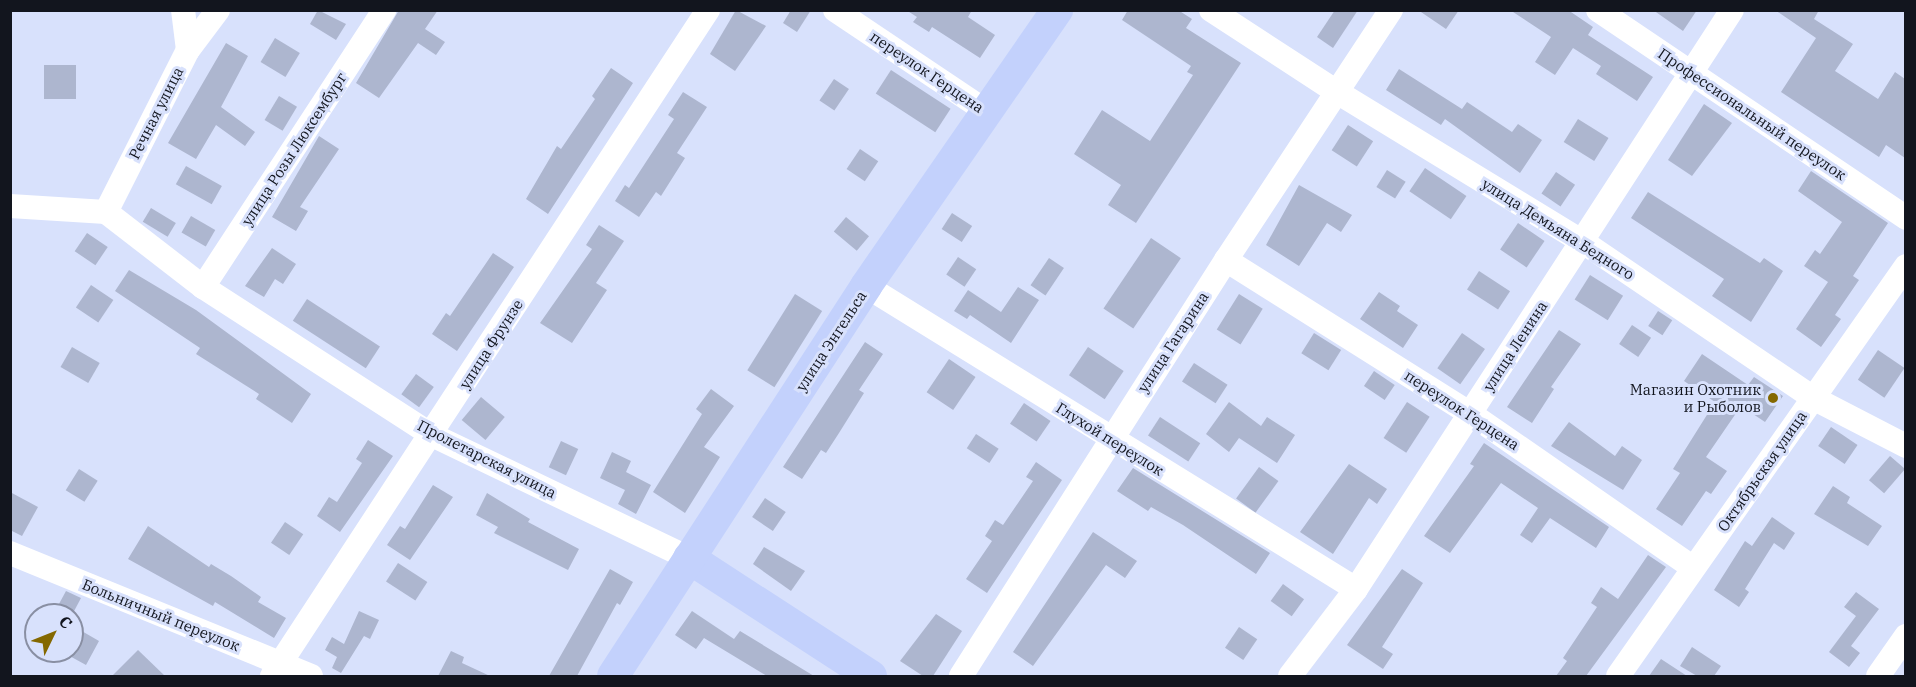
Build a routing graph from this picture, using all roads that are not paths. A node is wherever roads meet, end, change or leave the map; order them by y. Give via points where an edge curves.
1 (183, 10) edge
2 (218, 10) edge
3 (384, 10) edge
4 (835, 10) edge
5 (1057, 10) edge
6 (1210, 10) edge
7 (1391, 10) edge
8 (1598, 10) edge
9 (1732, 10) edge
10 (697, 15) edge
11 (188, 50) junction
12 (1692, 72) junction
13 (1337, 93) junction
14 (989, 113) junction
15 (10, 206) edge
16 (106, 212) junction
17 (1905, 218) edge
18 (1583, 242) junction
19 (1226, 260) junction
20 (1905, 266) edge
21 (866, 286) junction
22 (203, 287) junction
23 (1813, 398) junction
24 (1471, 414) junction
25 (432, 435) junction
26 (1111, 439) junction
27 (1905, 446) edge
28 (10, 553) edge
29 (689, 558) junction
30 (1693, 568) junction
31 (1356, 589) junction
32 (1905, 636) edge
33 (278, 670) edge
34 (311, 676) edge
35 (614, 676) edge
36 (871, 676) edge
37 (961, 676) edge
38 (1290, 676) edge
39 (1618, 676) edge
40 (1878, 676) edge

1 - 11 street, Речная улица
2 - 11 street
3 - 22 street, улица Розы Люксембург
4 - 14 street, переулок Герцена
5 - 14 main road, улица Энгельса
6 - 13 street, улица Демьяна Бедного
7 - 13 street, улица Гагарина
8 - 12 street, Профессиональный переулок
9 - 12 street, улица Ленина
10 - 25 street, улица Фрунзе
11 - 16 street, Речная улица
12 - 17 street, Профессиональный переулок
12 - 18 street, улица Ленина
13 - 18 street, улица Демьяна Бедного
13 - 19 street, улица Гагарина
14 - 21 main road, улица Энгельса
15 - 16 street
16 - 22 street, Пролетарская улица
18 - 23 street, улица Демьяна Бедного
18 - 24 street, улица Ленина
19 - 24 street, переулок Герцена
19 - 26 street, улица Гагарина
20 - 23 street, Октябрьская улица
21 - 26 street, Глухой переулок
21 - 29 main road, улица Энгельса
22 - 25 street, Пролетарская улица
23 - 27 street, улица Демьяна Бедного
23 - 30 street, Октябрьская улица
24 - 30 street, переулок Герцена
24 - 31 street, улица Ленина
25 - 29 street, Пролетарская улица
25 - 33 street, улица Фрунзе
26 - 31 street, Глухой переулок
26 - 37 street, улица Гагарина
28 - 33 street, Больничный переулок
29 - 35 main road, улица Энгельса
29 - 36 main road, Пролетарская улица
30 - 39 street, Октябрьская улица
31 - 38 street, улица Ленина
32 - 40 street
33 - 34 street, Больничный переулок

